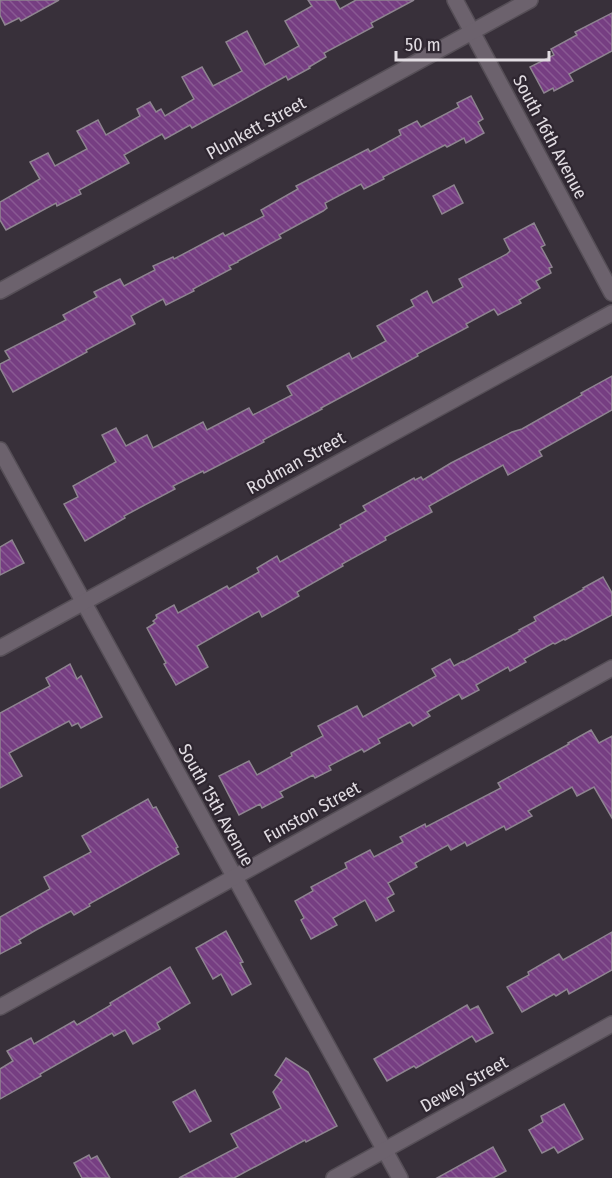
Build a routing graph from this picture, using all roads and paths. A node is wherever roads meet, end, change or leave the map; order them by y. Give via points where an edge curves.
1 (454, 0) edge
2 (530, 0) edge
3 (471, 33) junction
4 (0, 291) edge
5 (612, 293) edge
6 (612, 313) edge
7 (0, 450) edge
8 (83, 602) junction
9 (0, 648) edge
10 (612, 668) edge
11 (234, 878) junction
12 (0, 1007) edge
13 (612, 1024) edge
14 (384, 1150) junction
15 (334, 1178) edge
16 (400, 1178) edge

1 - 3 street, South 16th Avenue
2 - 3 street, Plunkett Street
3 - 4 street, Plunkett Street
3 - 5 street, South 16th Avenue
6 - 8 street, Rodman Street
7 - 8 street, South 15th Avenue
8 - 9 street, Rodman Street
8 - 11 street, South 15th Avenue
10 - 11 street, Funston Street
11 - 12 street, Funston Street
11 - 14 street, South 15th Avenue
13 - 14 street, Dewey Street
14 - 15 street, Dewey Street
14 - 16 street, South 15th Avenue

